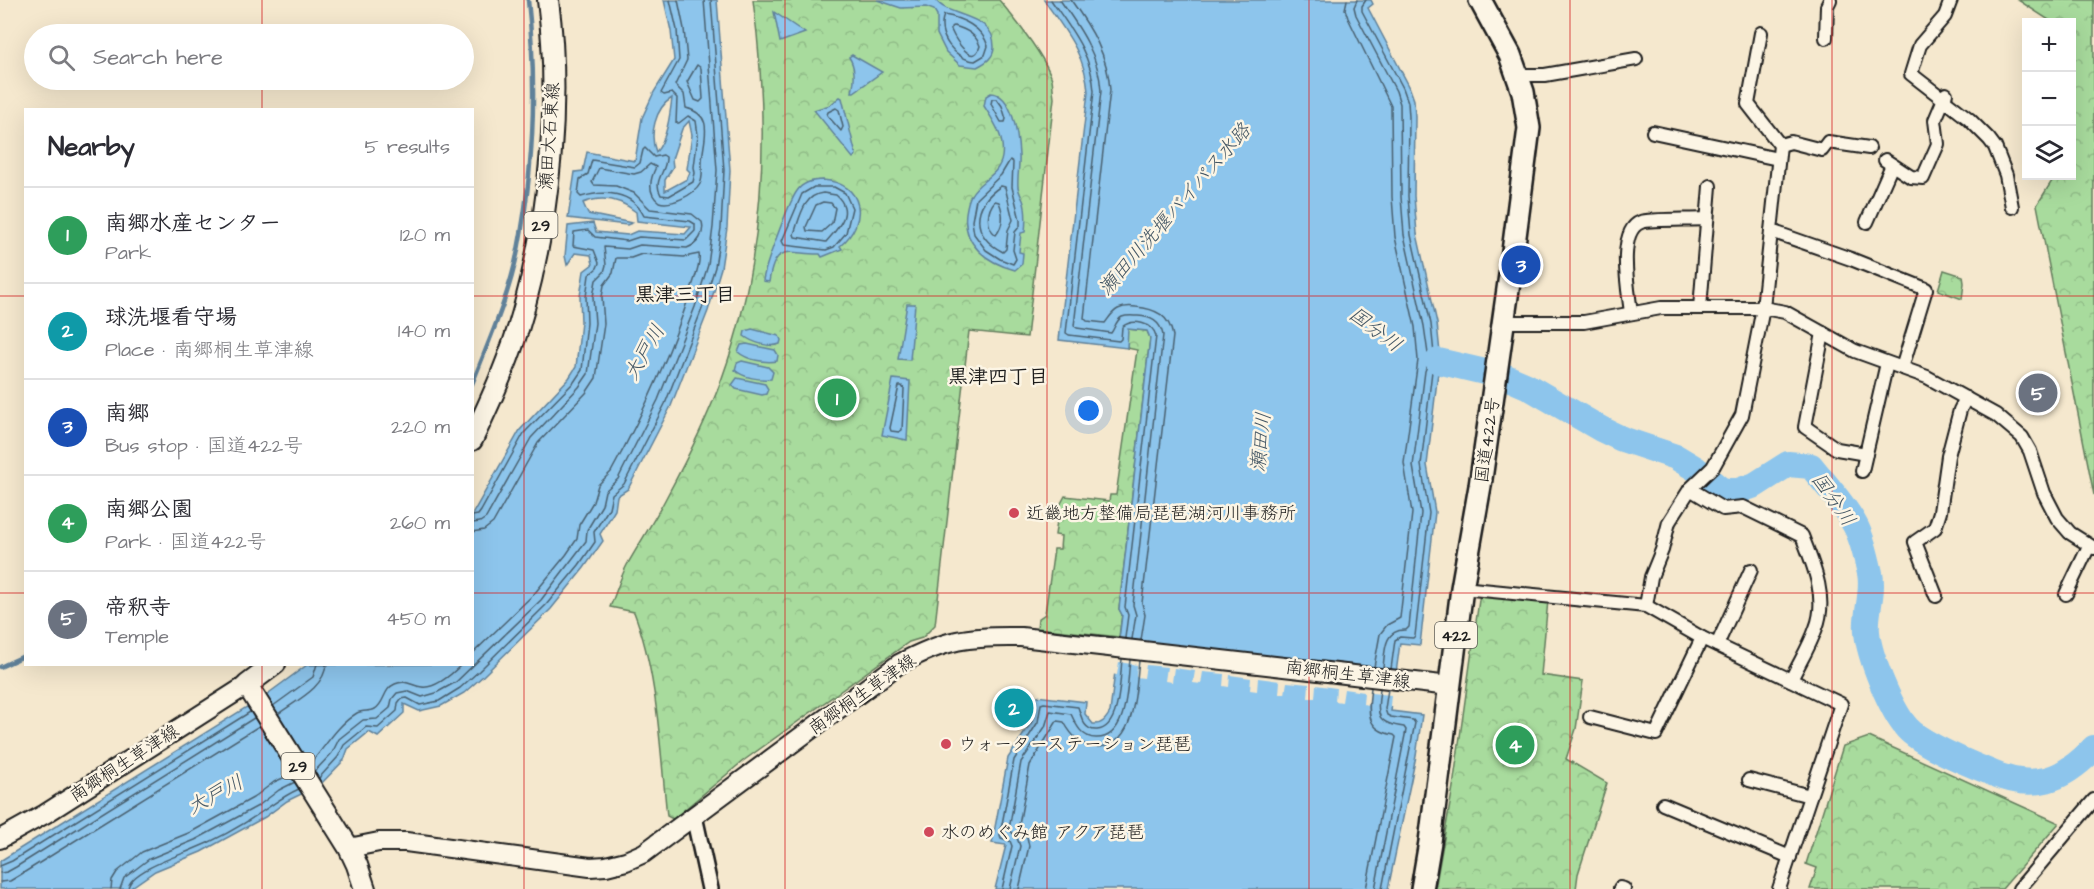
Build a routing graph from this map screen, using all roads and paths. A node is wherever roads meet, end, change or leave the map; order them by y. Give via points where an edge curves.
1 (548, 0) edge
2 (1480, 0) edge
3 (1830, 0) edge
4 (1951, 0) edge
5 (1761, 33) dead end
6 (1826, 38) dead end
7 (1636, 59) dead end
8 (1517, 75) junction
9 (1945, 96) junction
10 (1653, 132) dead end
11 (1780, 145) junction
12 (1869, 148) dead end
13 (1778, 159) junction
14 (1710, 186) dead end
15 (2012, 207) dead end
16 (1706, 219) junction
17 (1867, 222) dead end
18 (1771, 231) junction
19 (1700, 308) junction
20 (1763, 308) junction
21 (1631, 313) junction
22 (1504, 322) junction
23 (1822, 333) junction
24 (1887, 363) junction
25 (1902, 368) junction
26 (1966, 398) junction
27 (474, 436) edge
28 (1866, 454) junction
29 (1862, 471) dead end
30 (1693, 486) junction
31 (2092, 547) edge
32 (1751, 570) dead end
33 (1462, 588) junction
34 (2066, 594) dead end
35 (1936, 596) dead end
36 (1646, 606) junction
37 (1702, 638) junction
38 (1717, 645) junction
39 (273, 666) edge
40 (1791, 680) junction
41 (1450, 686) junction
42 (250, 690) junction
43 (1590, 717) dead end
44 (1749, 780) dead end
45 (1810, 796) junction
46 (2094, 800) edge
47 (1663, 804) dead end
48 (694, 816) junction
49 (0, 839) edge
50 (346, 843) junction
51 (1790, 857) junction
52 (365, 889) edge
53 (710, 889) edge
54 (1422, 889) edge
55 (1779, 889) edge
56 (2019, 889) edge

1 - 27 main road, 瀬田大石東線 / 29 via 554,44 554,127 537,255 522,315 495,392
2 - 8 highway, 国道422号 / 422
3 - 6 street
4 - 9 street via 1945,16 1920,45 1911,74
5 - 11 street via 1748,104
7 - 8 street via 1545,75
8 - 22 highway, 国道422号 / 422 via 1529,128
9 - 15 street via 1995,147
9 - 17 street via 1935,120 1938,144 1923,178 1911,177 1889,163
10 - 13 street
11 - 12 street via 1791,142 1822,150 1828,142
11 - 13 street
13 - 18 street
14 - 16 street
16 - 19 street
16 - 21 street via 1641,222 1630,231 1625,251
18 - 20 street
18 - 25 street via 1926,289
19 - 20 street
19 - 21 street
20 - 23 street via 1785,312
20 - 30 street via 1742,415 1713,467
21 - 22 street via 1584,322
22 - 33 highway, 国道422号 / 422
23 - 24 street
23 - 28 street via 1805,427 1837,449
24 - 25 street
24 - 28 street
25 - 26 street
26 - 31 street via 1996,415 2022,437 2057,518 2070,533
26 - 35 street via 1948,456 1935,528 1915,542
28 - 29 street
30 - 36 street via 1669,522
30 - 40 street via 1724,509 1743,507 1802,536 1815,567 1821,603 1817,627
31 - 34 street
32 - 38 street
33 - 36 street
33 - 41 highway, 国道422号 / 422
36 - 37 street
37 - 38 street
37 - 43 street via 1656,734
38 - 40 street
39 - 42 main road
40 - 45 street via 1841,704
41 - 48 main road, 南郷桐生草津線 via 1022,638 958,639 899,664
41 - 54 highway, 国道422号 / 422
42 - 49 main road, 南郷桐生草津線
42 - 50 main road, 29
44 - 45 street
45 - 51 street
46 - 56 street
47 - 51 street
48 - 50 main road, 南郷桐生草津線 via 644,853 606,866 576,866 406,842
48 - 53 street
50 - 52 main road, 29
51 - 55 street

